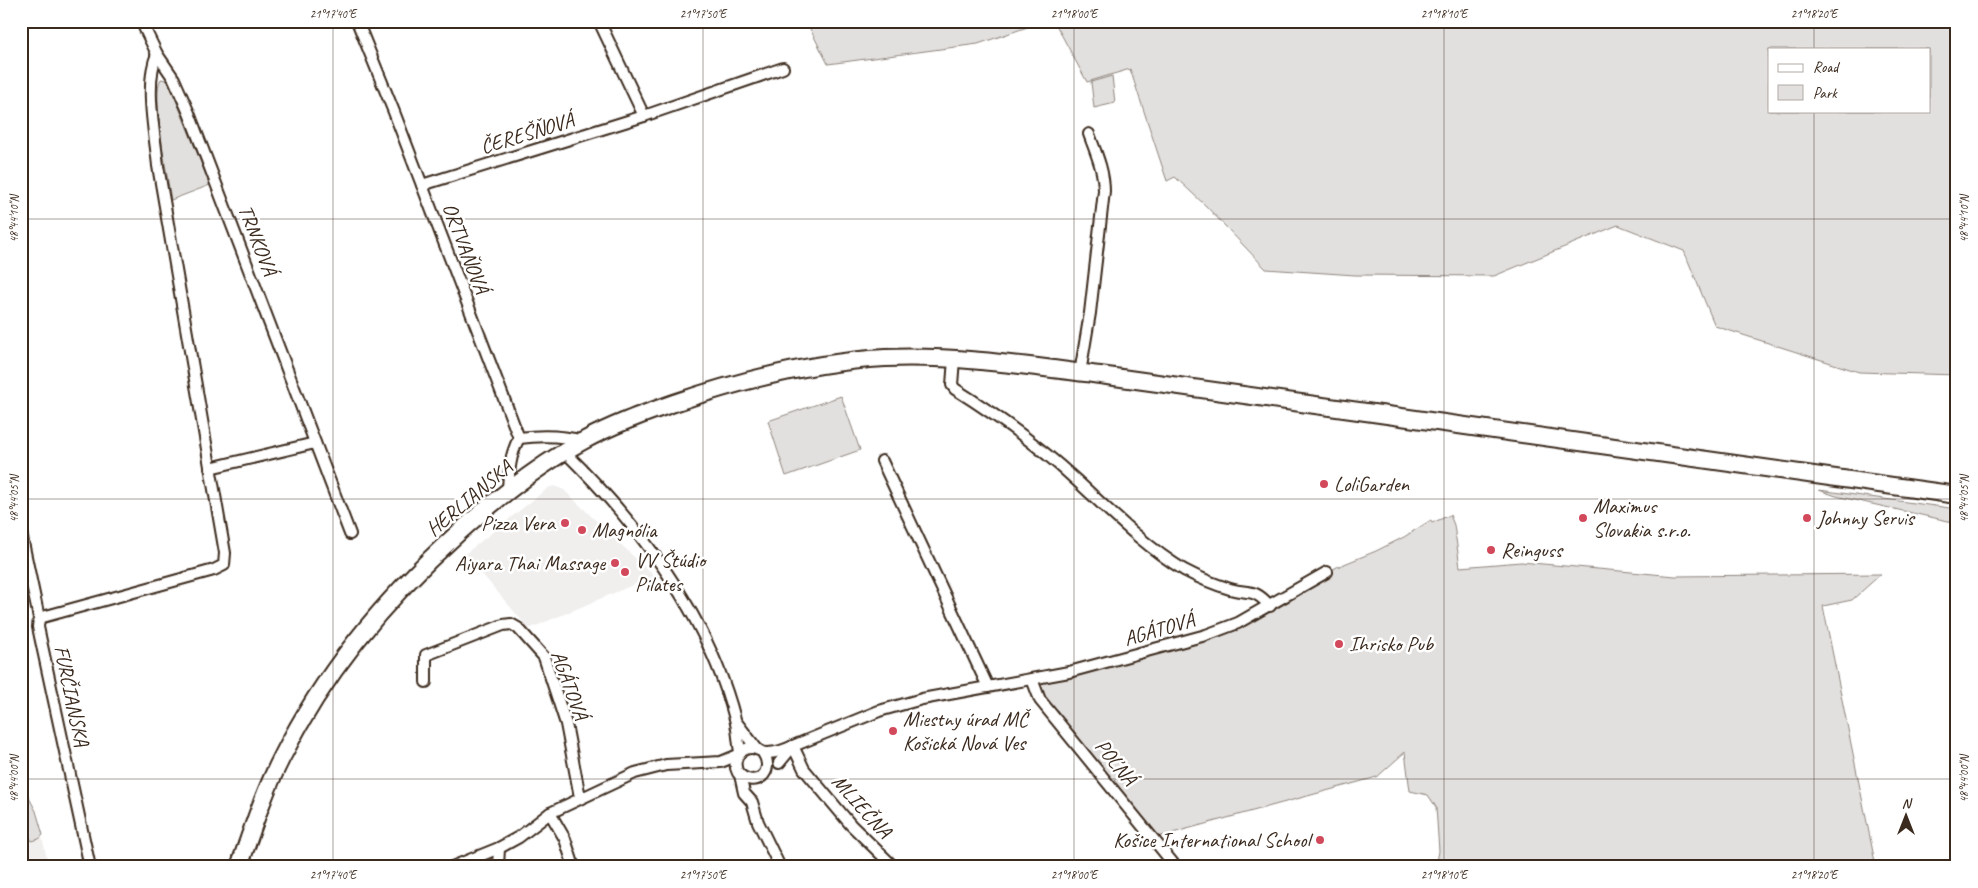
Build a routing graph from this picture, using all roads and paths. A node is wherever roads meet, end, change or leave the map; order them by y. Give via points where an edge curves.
1 (141, 21) edge
2 (357, 21) edge
3 (599, 21) edge
4 (157, 54) junction
5 (783, 68) dead end
6 (644, 116) junction
7 (1089, 134) dead end
8 (422, 185) junction
9 (954, 359) junction
10 (1080, 373) junction
11 (520, 438) junction
12 (583, 441) junction
13 (315, 443) junction
14 (566, 452) junction
15 (882, 461) dead end
16 (210, 468) junction
17 (508, 489) junction
18 (1957, 495) edge
19 (21, 533) edge
20 (350, 534) dead end
21 (1327, 572) dead end
22 (1270, 606) junction
23 (39, 618) junction
24 (1032, 678) junction
25 (426, 682) dead end
26 (988, 687) junction
27 (735, 720) junction
28 (793, 746) junction
29 (760, 751) junction
30 (739, 754) junction
31 (721, 762) junction
32 (779, 763) junction
33 (804, 769) junction
34 (765, 772) junction
35 (738, 773) junction
36 (756, 780) junction
37 (580, 797) junction
38 (752, 802) junction
39 (550, 812) junction
40 (499, 848) junction
41 (90, 867) edge
42 (239, 867) edge
43 (452, 867) edge
44 (498, 867) edge
45 (574, 867) edge
46 (780, 867) edge
47 (894, 867) edge
48 (1176, 867) edge

1 - 4 street, TRNKOVÁ
2 - 8 street, ORTVAŇOVÁ
3 - 6 street
4 - 13 street, TRNKOVÁ via 174,79 189,112
4 - 16 street via 151,81 158,166
5 - 6 street, ČEREŠŇOVÁ
6 - 8 street, ČEREŠŇOVÁ
7 - 10 street via 1100,164 1104,191
8 - 11 street, ORTVAŇOVÁ
9 - 10 main road, HERLIANSKA
9 - 12 main road, HERLIANSKA via 882,358 825,364 759,377 623,421
9 - 22 street via 954,389 1023,435 1162,556 1209,583 1252,592
10 - 18 main road, HERLIANSKA
11 - 12 street via 563,436
11 - 17 street via 510,459
12 - 14 main road, HERLIANSKA
13 - 16 street
13 - 20 street, TRNKOVÁ
14 - 17 main road, HERLIANSKA
14 - 27 street via 636,532 676,586 716,662
15 - 26 street
16 - 23 street via 224,565
17 - 42 main road, HERLIANSKA via 411,576 342,657 282,758
19 - 23 street, FURČIANSKA
21 - 22 street, AGÁTOVÁ
22 - 24 street, AGÁTOVÁ via 1238,623 1167,647
23 - 41 street, FURČIANSKA via 41,641
24 - 26 street, AGÁTOVÁ
24 - 48 street, POĽNÁ via 1040,700
25 - 37 street, AGÁTOVÁ via 426,655 502,624 518,628 542,655 552,680 568,734
26 - 28 street, AGÁTOVÁ via 879,711
27 - 29 street
27 - 30 street
28 - 29 street, AGÁTOVÁ via 781,751
28 - 32 street
28 - 33 street, MLIEČNA
29 - 30 street via 750,748
29 - 34 street via 768,762
30 - 31 street
30 - 35 street via 735,762
31 - 35 street
31 - 37 street via 666,765 634,773
32 - 33 street
32 - 34 street
33 - 47 street, MLIEČNA via 851,825
34 - 36 street
35 - 36 street via 749,780
35 - 38 street via 744,793
36 - 38 street
37 - 39 street
38 - 46 street
39 - 40 street via 519,837
39 - 45 street via 565,839
40 - 43 street
40 - 44 street

